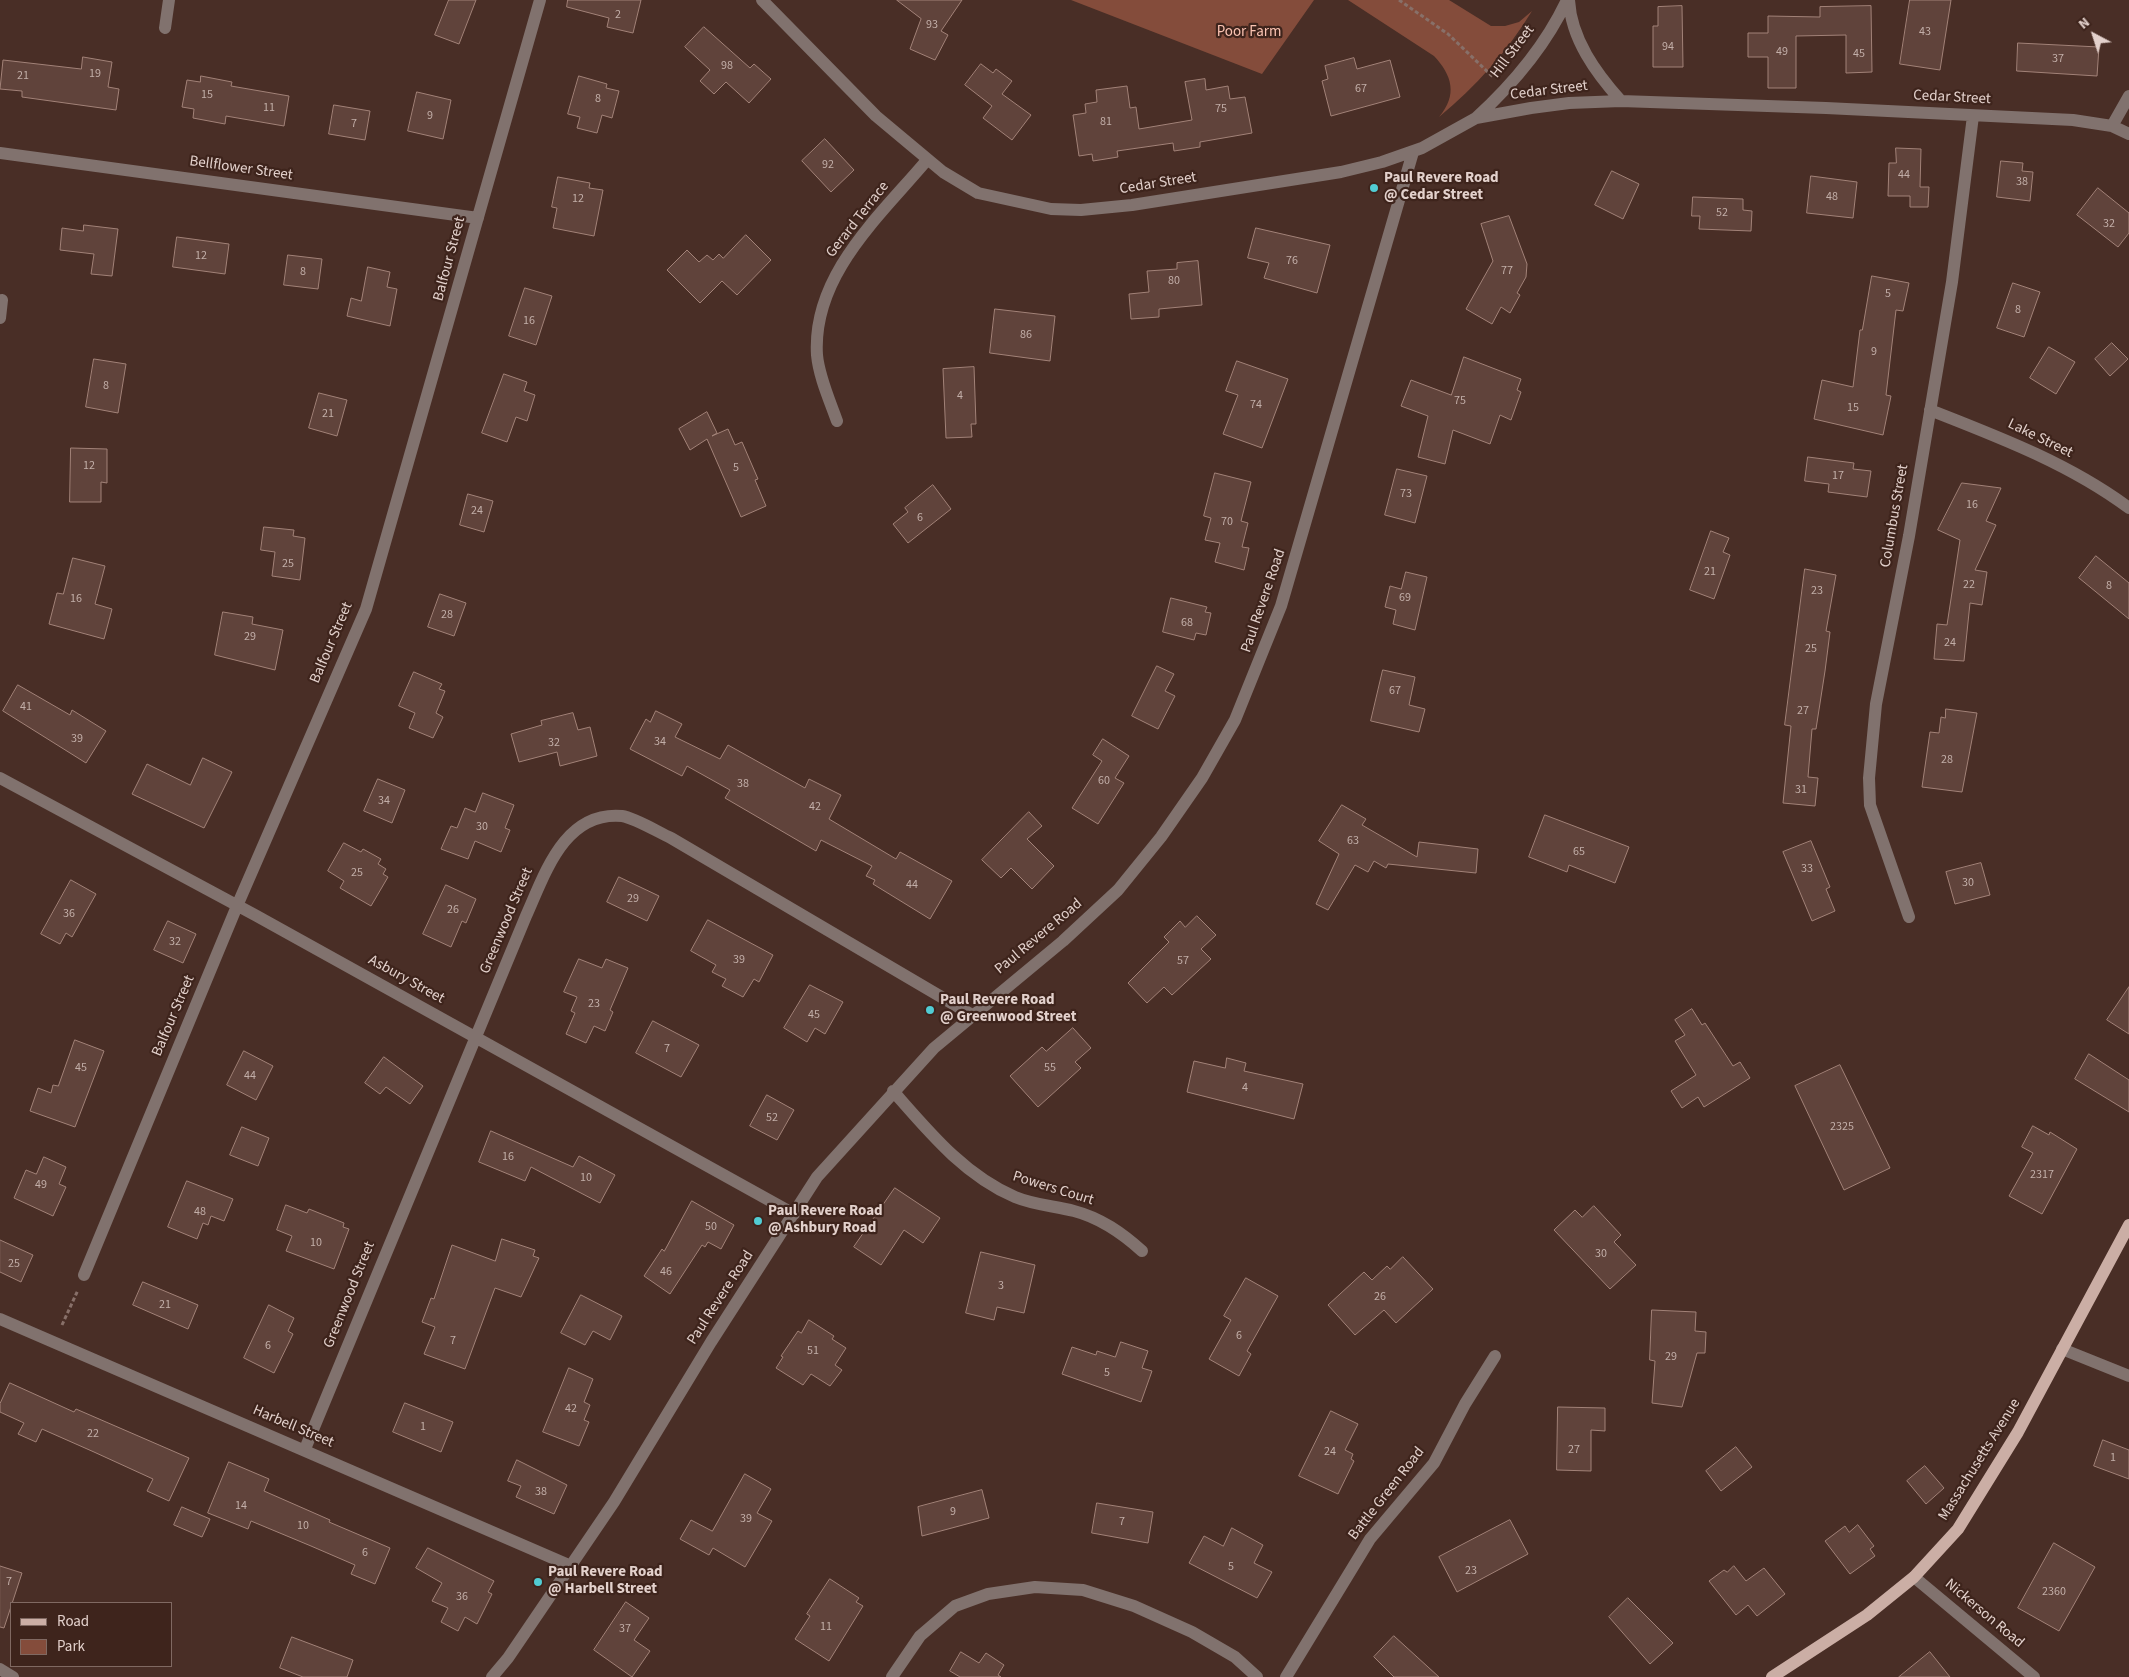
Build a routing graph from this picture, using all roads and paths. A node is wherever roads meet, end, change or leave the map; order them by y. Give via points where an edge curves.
1 (169, 0) edge
2 (540, 0) edge
3 (762, 0) edge
4 (1399, 0) edge
5 (1568, 0) edge
6 (165, 28) dead end
7 (1493, 77) dead end
8 (2129, 96) edge
9 (1621, 101) junction
10 (1973, 116) junction
11 (1476, 118) junction
12 (2112, 126) junction
13 (2129, 134) edge
14 (1413, 152) junction
15 (0, 153) edge
16 (927, 160) junction
17 (478, 218) junction
18 (2, 300) dead end
19 (0, 318) edge
20 (1930, 410) junction
21 (837, 421) dead end
22 (2129, 508) edge
23 (0, 778) edge
24 (237, 906) junction
25 (1909, 917) dead end
26 (972, 1015) junction
27 (475, 1038) junction
28 (893, 1092) junction
29 (794, 1214) junction
30 (2129, 1225) edge
31 (1142, 1251) dead end
32 (84, 1275) joint
33 (0, 1319) edge
34 (55, 1342) junction
35 (2062, 1348) junction
36 (1495, 1356) dead end
37 (2129, 1376) edge
38 (305, 1450) junction
39 (572, 1566) junction
40 (1914, 1577) junction
41 (0, 1669) edge
42 (13, 1677) edge
43 (492, 1677) edge
44 (892, 1677) edge
45 (1257, 1677) edge
46 (1286, 1677) edge
47 (1772, 1677) edge
48 (2034, 1677) edge

1 - 6 street
2 - 17 street, Balfour Street
3 - 16 street, Cedar Street via 869,109
4 - 7 path via 1448,34
5 - 9 street, Cedar Street via 1582,46 1601,78
5 - 11 street, Hill Street via 1524,66
8 - 12 street
9 - 10 street, Cedar Street
9 - 11 street, Cedar Street via 1544,106
10 - 12 street, Cedar Street via 2073,120
10 - 20 street, Columbus Street via 1952,282
11 - 14 street, Cedar Street via 1439,141
12 - 13 street, Cedar Street
14 - 16 street, Cedar Street via 1312,178 1081,210 1051,209 985,195 967,188
14 - 26 street, Paul Revere Road via 1289,580 1266,647 1235,720 1202,778 1118,890 1063,941
15 - 17 street, Bellflower Street
16 - 21 street, Gerard Terrace via 844,258 825,298 817,332 817,358
17 - 24 street, Balfour Street via 366,609
18 - 19 street
20 - 22 street, Lake Street via 2032,452
20 - 25 street, Columbus Street via 1876,704 1869,778 1870,806
23 - 24 street, Asbury Street
24 - 27 street, Asbury Street
24 - 32 street, Balfour Street
26 - 27 street, Greenwood Street via 679,842 623,816 592,820 579,826 564,840 526,916
26 - 28 street, Paul Revere Road via 934,1048
27 - 29 street, Asbury Street
27 - 38 street, Greenwood Street
28 - 29 street, Paul Revere Road via 818,1177
28 - 31 street, Powers Court via 933,1137 979,1178 1016,1198 1101,1221 1120,1231
29 - 39 street, Paul Revere Road
30 - 35 main road, Massachusetts Avenue
32 - 34 path
33 - 34 street, Harbell Street
34 - 38 street, Harbell Street
35 - 37 street
35 - 40 main road, Massachusetts Avenue via 1989,1481 1958,1530
36 - 46 street, Battle Green Road via 1434,1463 1370,1539
38 - 39 street, Harbell Street
39 - 43 street, Paul Revere Road
40 - 47 main road, Massachusetts Avenue via 1867,1615
40 - 48 street, Nickerson Road
41 - 42 street
44 - 45 street via 920,1636 955,1606 988,1594 1035,1587 1083,1590 1134,1606 1192,1632 1235,1657

